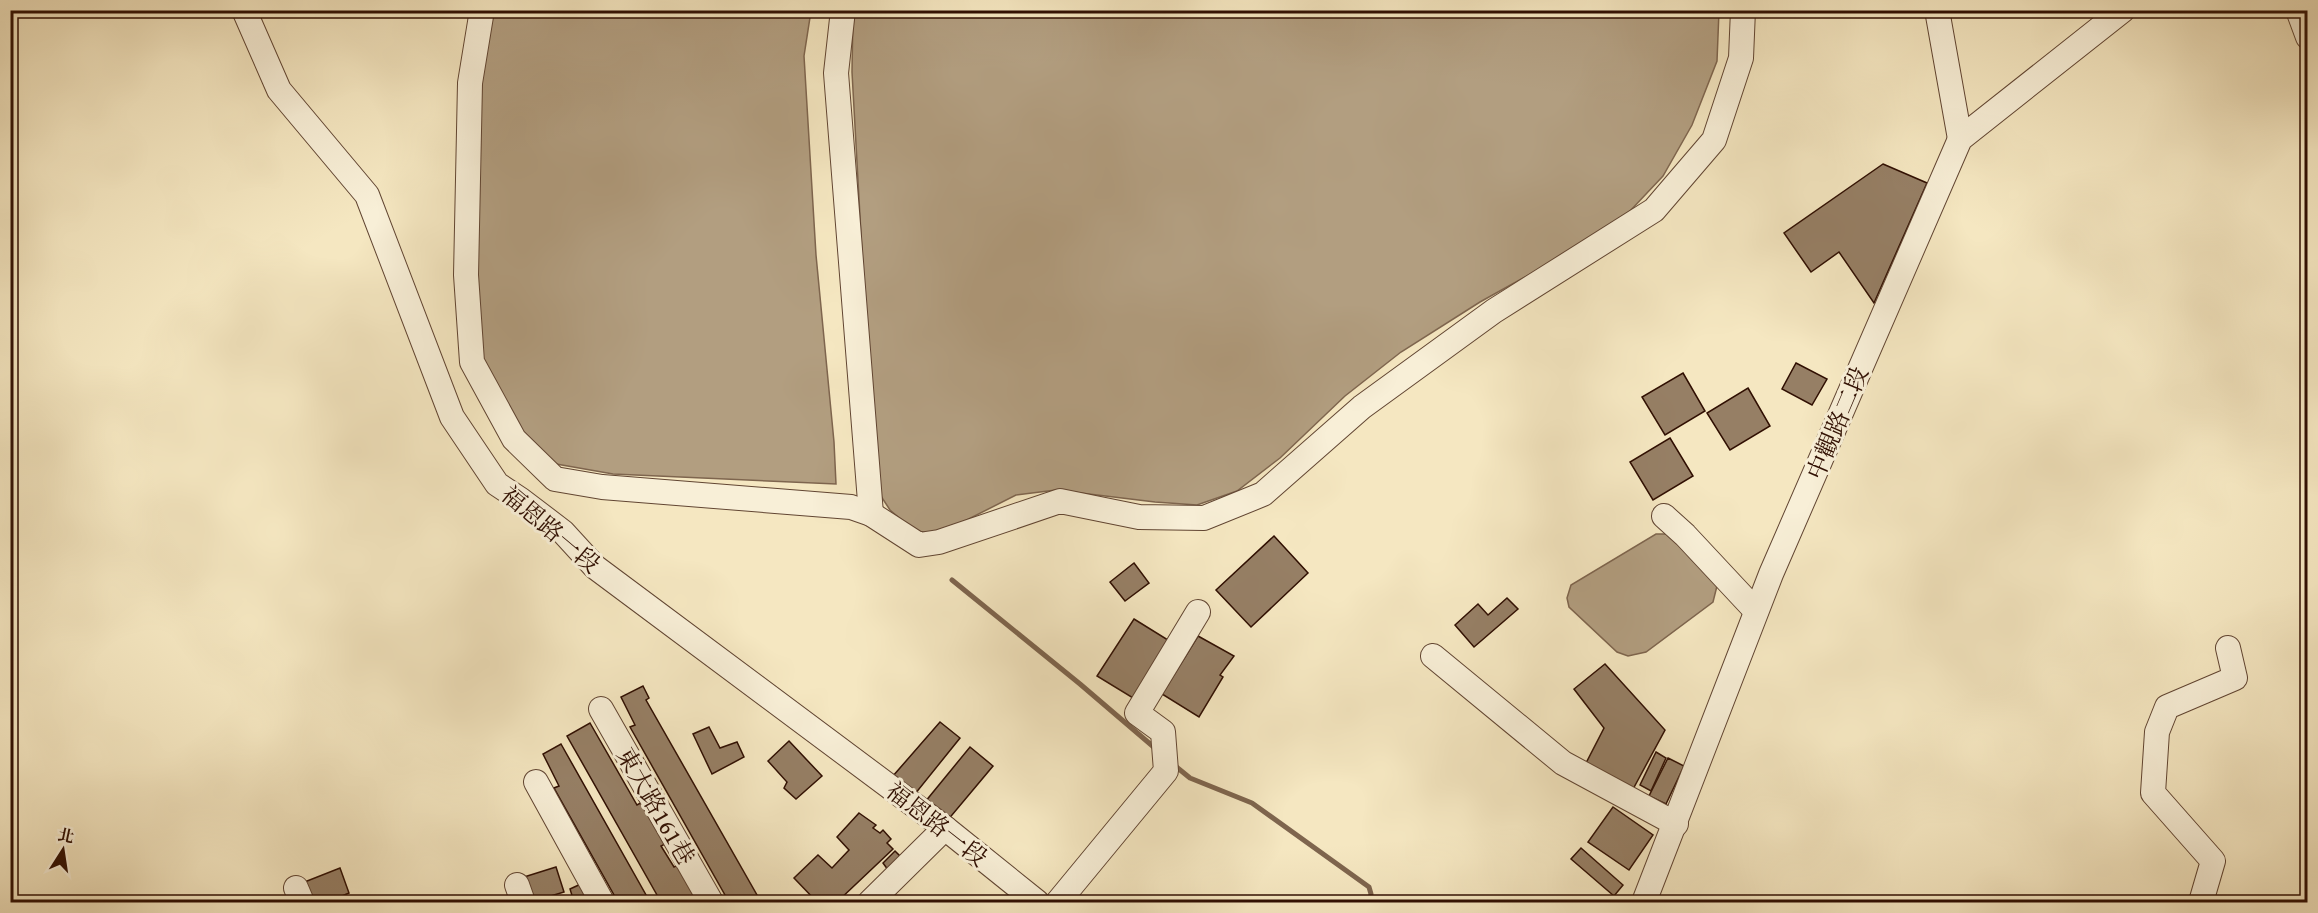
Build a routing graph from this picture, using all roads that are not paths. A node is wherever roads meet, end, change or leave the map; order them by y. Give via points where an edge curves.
1 (244, 10) edge
2 (482, 10) edge
3 (843, 10) edge
4 (1743, 10) edge
5 (1937, 10) edge
6 (2123, 10) edge
7 (2298, 10) edge
8 (2307, 37) edge
9 (1960, 139) junction
10 (555, 479) junction
11 (871, 514) junction
12 (1664, 516) dead end
13 (545, 519) junction
14 (1198, 612) dead end
15 (1756, 612) junction
16 (2228, 648) dead end
17 (1433, 656) dead end
18 (601, 709) dead end
19 (536, 782) dead end
20 (1676, 824) junction
21 (945, 828) junction
22 (602, 903) edge
23 (711, 903) edge
24 (870, 903) edge
25 (1037, 903) edge
26 (1058, 903) edge
27 (1644, 903) edge
28 (2200, 903) edge

1 - 13 street, 福恩路一段 via 279,90 367,195 452,417 497,484
2 - 10 street via 470,83 466,275 472,362 514,440
3 - 11 street via 836,73
4 - 11 street via 1741,58 1714,140 1654,210 1494,311 1362,407 1263,494 1204,518 1139,517 1060,501 939,542 919,545
5 - 9 street
6 - 9 street, 中觀路二段
7 - 8 street
9 - 15 street, 中觀路二段
10 - 11 street via 602,487 851,507
10 - 13 street
12 - 15 street
13 - 21 street, 福恩路一段 via 563,532 595,567
14 - 26 street via 1137,712 1163,732 1166,771
15 - 20 street, 中觀路二段
16 - 28 street via 2235,678 2167,707 2157,732 2153,792 2214,861
17 - 20 street via 1563,763
18 - 23 street, 東大路161巷
19 - 22 street
20 - 27 street, 中觀路二段
21 - 24 street
21 - 25 street, 福恩路一段

